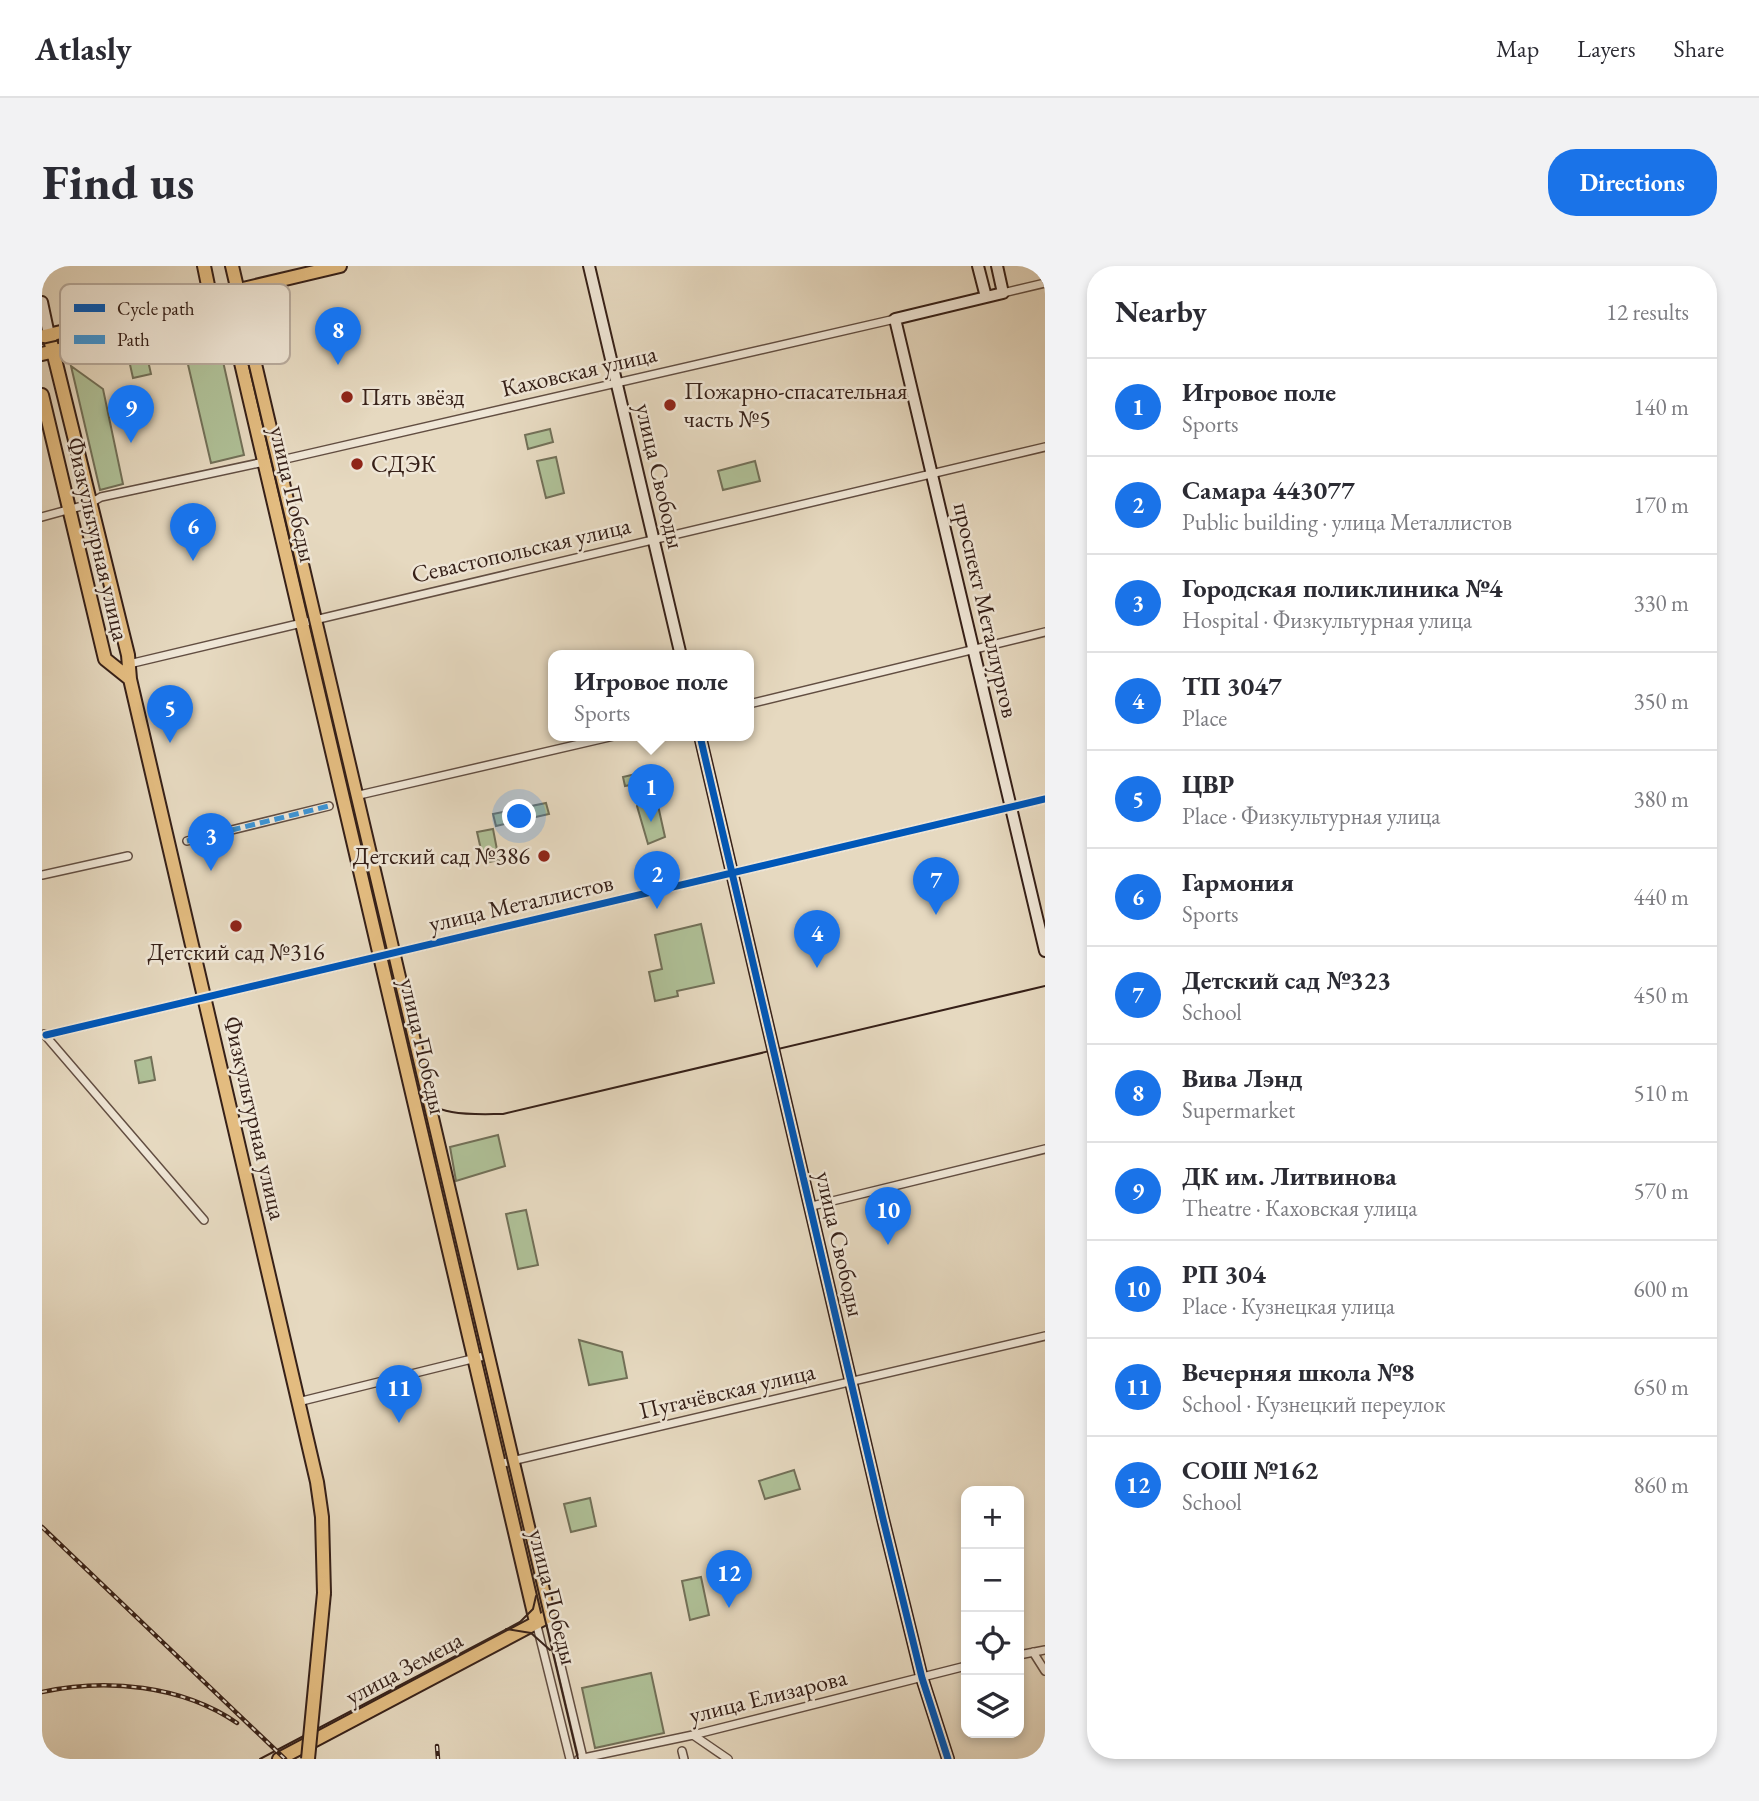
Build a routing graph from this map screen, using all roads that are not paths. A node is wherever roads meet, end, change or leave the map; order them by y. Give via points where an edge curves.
1 (231, 266) edge
2 (340, 266) edge
3 (589, 266) edge
4 (978, 266) edge
5 (997, 266) edge
6 (204, 267) edge
7 (1045, 283) edge
8 (236, 284) edge
9 (259, 284) edge
10 (1003, 293) junction
11 (986, 297) junction
12 (42, 302) edge
13 (895, 319) junction
14 (46, 336) edge
15 (48, 352) edge
16 (243, 364) edge
17 (252, 364) edge
18 (617, 384) junction
19 (42, 395) edge
20 (1045, 447) edge
21 (271, 462) junction
22 (932, 473) junction
23 (89, 504) junction
24 (69, 511) junction
25 (42, 517) edge
26 (653, 539) junction
27 (313, 618) junction
28 (1045, 632) edge
29 (974, 649) junction
30 (680, 650) edge
31 (128, 660) junction
32 (114, 668) junction
33 (130, 679) junction
34 (754, 703) edge
35 (592, 741) edge
36 (701, 741) edge
37 (356, 796) junction
38 (343, 800) junction
39 (1045, 800) edge
40 (329, 806) dead end
41 (1011, 807) junction
42 (187, 841) dead end
43 (128, 856) dead end
44 (733, 873) junction
45 (42, 875) edge
46 (1045, 951) edge
47 (387, 955) junction
48 (205, 998) junction
49 (44, 1034) edge
50 (1045, 1149) edge
51 (812, 1206) junction
52 (204, 1220) dead end
53 (1045, 1336) edge
54 (488, 1354) junction
55 (474, 1359) junction
56 (850, 1381) junction
57 (298, 1402) junction
58 (512, 1460) junction
59 (499, 1464) junction
60 (549, 1616) junction
61 (536, 1622) junction
62 (1045, 1650) edge
63 (1034, 1652) junction
64 (1024, 1654) edge
65 (961, 1667) edge
66 (1045, 1671) edge
67 (922, 1678) junction
68 (693, 1735) junction
69 (279, 1759) edge
70 (308, 1759) edge
71 (570, 1759) edge
72 (581, 1759) edge
73 (728, 1759) edge
74 (948, 1759) edge

1 - 6 main road via 226,273 215,275
1 - 8 main road, улица Победы
2 - 9 main road
3 - 18 street, улица Свободы
4 - 11 street
5 - 10 street
7 - 10 street, Каховская улица
10 - 11 street, Каховская улица
11 - 13 street, Каховская улица
12 - 14 street, Физкультурная улица
13 - 18 street, Каховская улица
13 - 22 street, проспект Металлургов
14 - 15 main road, Физкультурная улица
15 - 23 main road, Физкультурная улица
16 - 21 main road, улица Победы
17 - 21 main road, улица Победы
18 - 21 street, Каховская улица
18 - 26 street, улица Свободы
19 - 24 main road, Физкультурная улица
20 - 22 street, Севастопольская улица
21 - 23 street, Каховская улица via 101,496
21 - 27 main road, улица Победы
22 - 26 street, Севастопольская улица
22 - 29 street, проспект Металлургов
23 - 24 street, Каховская улица
23 - 31 main road, Физкультурная улица
24 - 25 street, Каховская улица
24 - 32 main road, Физкультурная улица via 105,659
26 - 27 street, Севастопольская улица
26 - 30 street, улица Свободы
27 - 31 street, Севастопольская улица
27 - 37 main road, улица Победы
27 - 38 main road, улица Победы
28 - 29 street
29 - 34 street
29 - 41 street, проспект Металлургов
31 - 32 main road, Физкультурная улица
31 - 33 main road, Физкультурная улица
32 - 33 main road
33 - 48 main road, Физкультурная улица
35 - 37 street
36 - 44 street, улица Свободы
37 - 38 street
37 - 47 main road, улица Победы
38 - 47 main road, улица Победы
39 - 41 street, улица Металлистов
40 - 42 street
41 - 44 street, улица Металлистов
41 - 46 street, проспект Металлургов
43 - 45 street
44 - 47 street, улица Металлистов
44 - 51 street, улица Свободы
47 - 48 street, улица Металлистов
47 - 54 main road, улица Победы
47 - 55 main road, улица Победы
48 - 49 street, улица Металлистов
48 - 57 main road, Физкультурная улица
49 - 52 street
50 - 51 street
51 - 56 street, улица Свободы
53 - 56 street, Пугачёвская улица
54 - 55 street
54 - 58 main road, улица Победы
55 - 57 street
55 - 59 main road, улица Победы
56 - 58 street, Пугачёвская улица
56 - 67 street, улица Свободы
57 - 70 main road, Физкультурная улица, bridge via 322,1517 324,1593
58 - 59 street, Пугачёвская улица
58 - 60 main road, улица Победы
59 - 61 main road, улица Победы
60 - 61 main road, улица Земеца
60 - 72 street, улица Победы
61 - 69 main road, улица Земеца
61 - 71 street, улица Победы
62 - 63 street
63 - 64 street
63 - 66 street
65 - 67 street, улица Елизарова
67 - 68 street, улица Елизарова
67 - 74 street, улица Свободы
68 - 72 street, улица Елизарова
68 - 73 street

